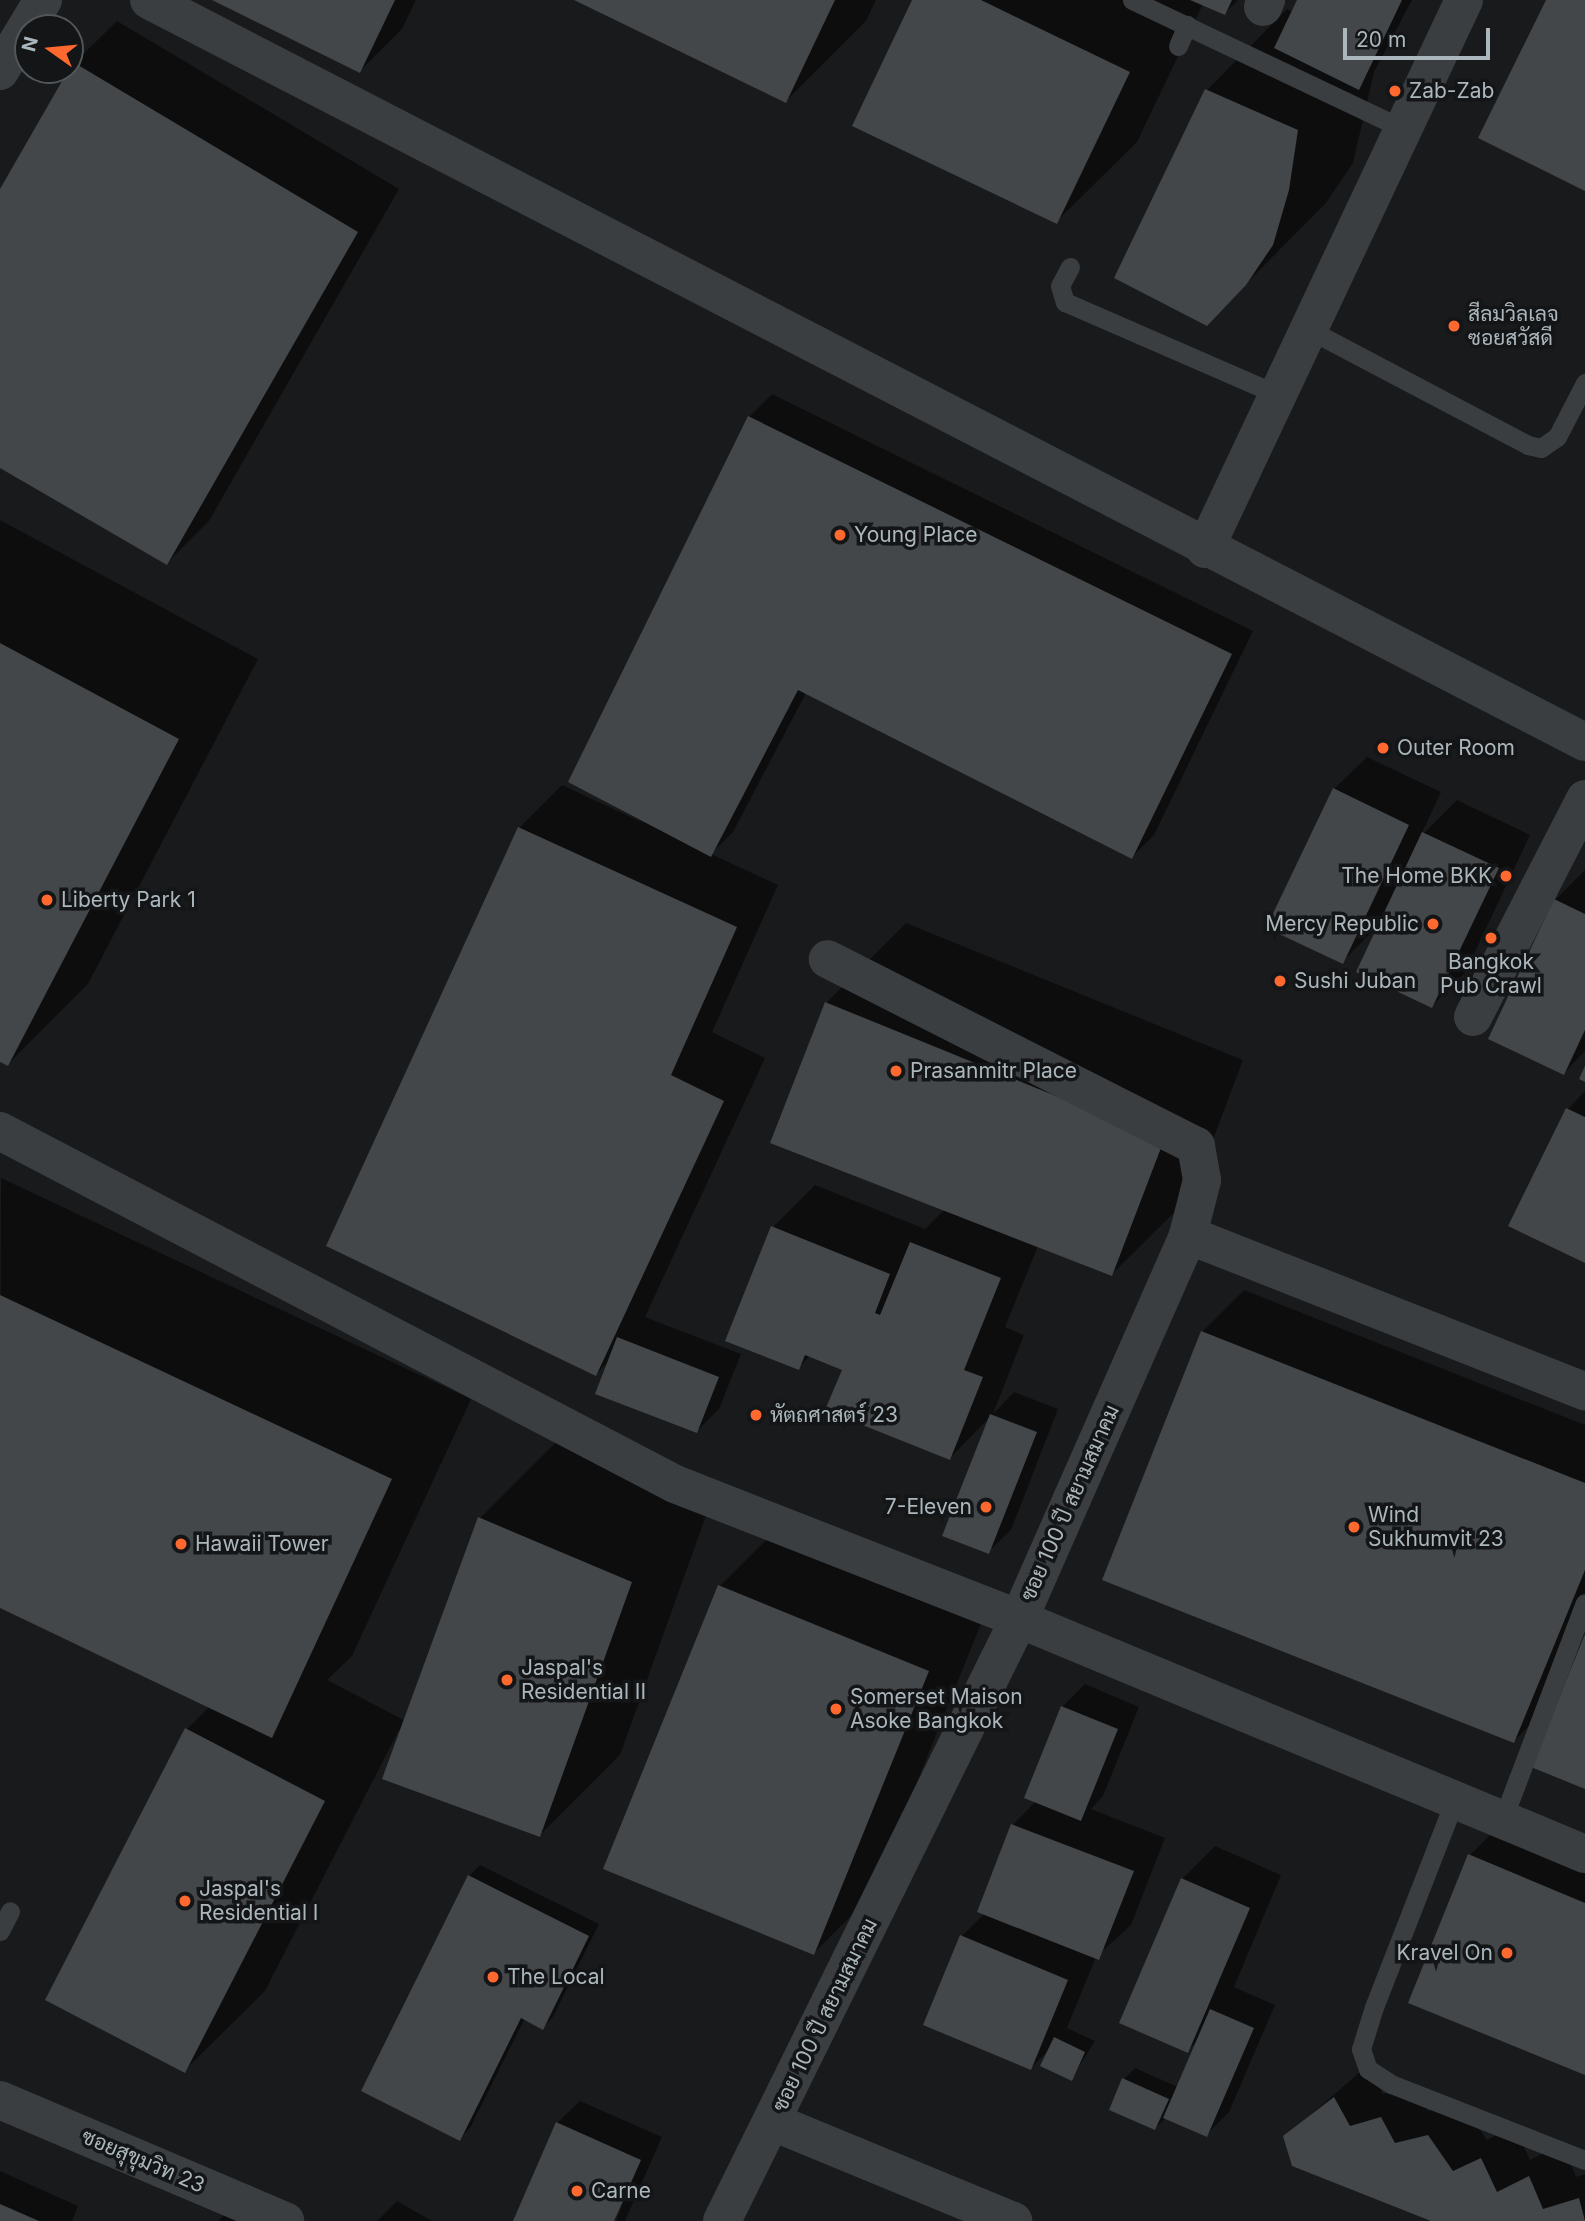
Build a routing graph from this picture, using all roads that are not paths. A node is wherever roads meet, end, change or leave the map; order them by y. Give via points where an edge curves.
1 (43, 0) edge
2 (149, 0) edge
3 (1132, 0) edge
4 (1464, 0) edge
5 (1187, 25) junction
6 (1178, 46) dead end
7 (0, 71) edge
8 (1402, 128) junction
9 (1070, 268) dead end
10 (1308, 329) junction
11 (1585, 383) edge
12 (1277, 394) junction
13 (1205, 549) junction
14 (1585, 741) edge
15 (1585, 799) edge
16 (828, 960) dead end
17 (1473, 1017) dead end
18 (0, 1131) edge
19 (1188, 1235) junction
20 (1585, 1391) edge
21 (1585, 1603) edge
22 (1019, 1619) junction
23 (1454, 1802) junction
24 (1503, 1821) junction
25 (1585, 1854) edge
26 (10, 1911) dead end
27 (0, 1931) edge
28 (0, 2100) edge
29 (773, 2122) junction
30 (1585, 2160) edge
31 (285, 2221) edge
32 (722, 2221) edge
33 (1013, 2221) edge

1 - 7 street
2 - 13 street
3 - 5 lane
4 - 8 street
5 - 6 lane
5 - 8 lane
8 - 10 street
9 - 12 lane via 1060,286 1065,302
10 - 11 lane via 1528,445 1541,447 1557,437
10 - 12 street
12 - 13 street
13 - 14 street
15 - 17 street
16 - 19 street, ซอย 100 ปี สยามสมาคม via 1196,1146 1202,1180
18 - 22 street via 675,1484
19 - 20 street
19 - 22 street, ซอย 100 ปี สยามสมาคม
21 - 24 lane
22 - 23 street
22 - 29 street, ซอย 100 ปี สยามสมาคม
23 - 24 street
23 - 30 lane via 1374,2007 1361,2049 1367,2069 1391,2084
24 - 25 street
26 - 27 lane
28 - 31 street, ซอยสุขุมวิท 23
29 - 32 street, ซอย 100 ปี สยามสมาคม
29 - 33 street

